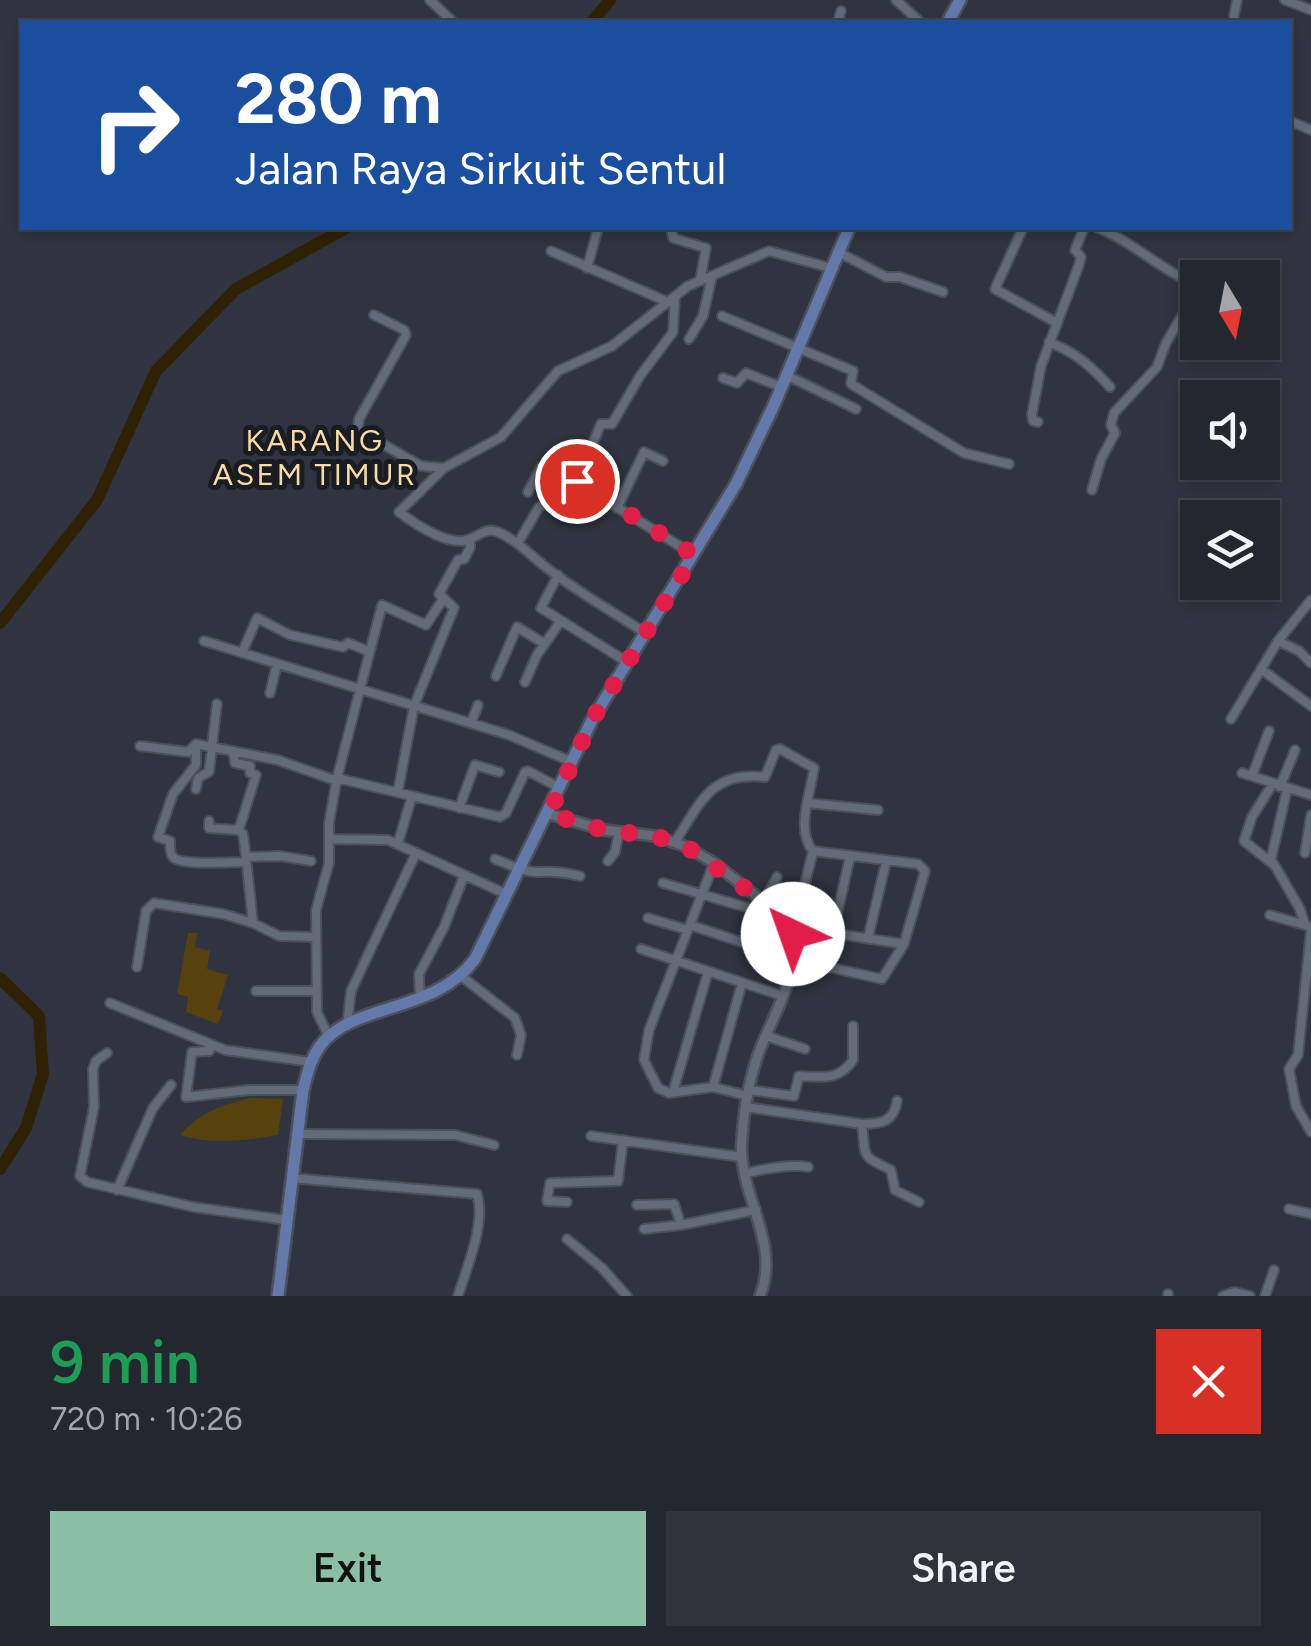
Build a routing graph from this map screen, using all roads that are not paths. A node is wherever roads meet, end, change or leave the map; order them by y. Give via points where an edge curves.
1 (430, 0) edge
2 (896, 0) edge
3 (1286, 0) edge
4 (1311, 10) edge
5 (840, 11) dead end
6 (451, 20) edge
7 (838, 20) edge
8 (918, 20) edge
9 (598, 230) edge
10 (671, 230) edge
11 (848, 230) edge
12 (1023, 230) edge
13 (1083, 230) edge
14 (1102, 230) edge
15 (551, 251) dead end
16 (838, 252) junction
17 (588, 268) junction
18 (831, 268) junction
19 (1180, 275) edge
20 (712, 276) junction
21 (700, 281) junction
22 (942, 292) dead end
23 (671, 299) junction
24 (374, 314) dead end
25 (722, 316) dead end
26 (1180, 319) edge
27 (1057, 323) junction
28 (689, 339) dead end
29 (1049, 342) junction
30 (799, 347) junction
31 (724, 378) dead end
32 (784, 382) junction
33 (1110, 387) dead end
34 (856, 409) dead end
35 (1038, 422) dead end
36 (663, 461) dead end
37 (1008, 464) dead end
38 (444, 468) junction
39 (575, 480) junction
40 (1092, 490) dead end
41 (528, 492) dead end
42 (618, 508) junction
43 (470, 540) junction
44 (518, 543) junction
45 (694, 555) junction
46 (558, 575) junction
47 (442, 599) junction
48 (1311, 600) edge
49 (560, 622) junction
50 (645, 634) junction
51 (1278, 641) junction
52 (204, 642) dead end
53 (545, 644) junction
54 (368, 650) junction
55 (242, 652) junction
56 (628, 662) junction
57 (1311, 663) edge
58 (277, 664) junction
59 (1262, 669) junction
60 (496, 676) dead end
61 (524, 682) dead end
62 (358, 690) junction
63 (270, 693) dead end
64 (217, 704) dead end
65 (478, 705) dead end
66 (414, 706) junction
67 (1311, 706) edge
68 (1231, 720) dead end
69 (472, 724) junction
70 (1269, 731) dead end
71 (196, 744) junction
72 (140, 746) dead end
73 (211, 746) junction
74 (1295, 750) dead end
75 (234, 752) junction
76 (572, 762) junction
77 (499, 772) dead end
78 (337, 779) junction
79 (1280, 787) junction
80 (560, 788) junction
81 (196, 789) dead end
82 (398, 791) junction
83 (412, 796) junction
84 (1311, 796) edge
85 (807, 803) junction
86 (460, 808) junction
87 (878, 810) dead end
88 (549, 814) junction
89 (1311, 814) edge
90 (209, 821) dead end
91 (238, 830) junction
92 (619, 832) junction
93 (328, 839) junction
94 (675, 842) junction
95 (398, 844) junction
96 (814, 852) junction
97 (1305, 852) dead end
98 (416, 853) junction
99 (850, 857) junction
100 (246, 859) junction
101 (495, 859) dead end
102 (311, 861) dead end
103 (608, 861) dead end
104 (886, 862) junction
105 (714, 863) junction
106 (1274, 864) junction
107 (520, 868) junction
108 (464, 876) junction
109 (580, 876) dead end
110 (776, 877) dead end
111 (663, 883) dead end
112 (506, 894) junction
113 (702, 894) junction
114 (764, 901) junction
115 (1270, 914) dead end
116 (776, 916) dead end
117 (648, 918) dead end
118 (253, 923) junction
119 (791, 924) junction
120 (1309, 927) edge
121 (689, 928) junction
122 (833, 932) junction
123 (315, 937) junction
124 (868, 938) junction
125 (904, 944) junction
126 (640, 949) dead end
127 (792, 959) junction
128 (676, 961) junction
129 (137, 967) dead end
130 (708, 972) junction
131 (462, 976) junction
132 (742, 983) junction
133 (256, 991) dead end
134 (316, 991) junction
135 (783, 996) junction
136 (420, 1000) junction
137 (110, 1003) dead end
138 (347, 1026) junction
139 (853, 1026) dead end
140 (766, 1036) junction
141 (329, 1037) junction
142 (213, 1045) junction
143 (805, 1048) dead end
144 (106, 1053) dead end
145 (517, 1055) dead end
146 (311, 1062) junction
147 (170, 1085) dead end
148 (712, 1087) junction
149 (302, 1090) junction
150 (673, 1092) junction
151 (748, 1098) junction
152 (897, 1101) dead end
153 (862, 1124) junction
154 (1311, 1132) edge
155 (297, 1134) junction
156 (592, 1136) dead end
157 (623, 1140) junction
158 (494, 1145) dead end
159 (741, 1158) junction
160 (808, 1167) dead end
161 (744, 1174) junction
162 (291, 1178) junction
163 (117, 1190) junction
164 (567, 1202) dead end
165 (919, 1202) dead end
166 (637, 1205) dead end
167 (1289, 1209) dead end
168 (756, 1210) junction
169 (1311, 1214) edge
170 (286, 1220) junction
171 (682, 1225) junction
172 (644, 1229) dead end
173 (567, 1239) dead end
174 (1274, 1270) dead end
175 (278, 1296) edge
176 (458, 1296) edge
177 (627, 1296) edge
178 (760, 1296) edge
179 (1223, 1296) edge
180 (1250, 1296) edge
181 (1265, 1296) edge

1 - 6 street
2 - 8 street
3 - 4 street
5 - 7 street
9 - 17 street
10 - 21 street via 673,238 706,248
11 - 16 main road
12 - 27 street via 995,290
13 - 27 street
14 - 19 street
15 - 17 street
16 - 18 main road
16 - 22 street via 886,277
17 - 23 street
18 - 20 street via 772,250
18 - 30 main road
20 - 21 street
20 - 28 street via 703,316
21 - 23 street
23 - 38 street via 599,354 558,371 510,430
23 - 39 street via 673,332 612,424 601,424
24 - 38 street via 406,336 358,419 358,430 421,466
25 - 30 street
26 - 40 street via 1157,368 1114,413 1114,433
27 - 29 street
29 - 33 street via 1090,363
29 - 35 street via 1032,405
30 - 32 main road
30 - 37 street via 852,371 851,384 964,453
31 - 32 street via 737,383 746,373
32 - 34 street
32 - 45 main road
36 - 42 street via 644,452
38 - 43 street via 399,512 452,540
39 - 41 street via 544,464
39 - 42 street
39 - 44 street via 560,499 539,506
42 - 45 street
43 - 44 street via 491,530
43 - 47 street via 443,585
44 - 46 street
45 - 50 main road
46 - 49 street via 541,608
46 - 50 street
47 - 54 street via 426,625 382,606
47 - 66 street via 454,608
48 - 51 street
49 - 53 street
49 - 56 street
50 - 56 main road
51 - 57 street
51 - 59 street
52 - 55 street
53 - 60 street via 516,627
53 - 61 street
54 - 55 street via 290,635 256,618
54 - 62 street
55 - 58 street
56 - 76 main road
58 - 62 street
58 - 63 street
59 - 67 street
59 - 68 street
62 - 66 street
62 - 78 street
64 - 73 street
65 - 69 street
66 - 69 street
66 - 82 street
69 - 76 street
70 - 79 street via 1247,774
71 - 72 street via 188,752
71 - 73 street
71 - 100 street via 196,765 173,794 158,836 170,842 174,858 187,862
73 - 75 street
73 - 81 street via 208,772
74 - 79 street
75 - 78 street
75 - 91 street via 234,762 256,775
76 - 80 main road
77 - 86 street via 475,765
78 - 82 street
78 - 93 street
79 - 84 street
79 - 106 street
79 - 106 street via 1252,817 1244,841
80 - 86 street via 528,771 503,816
80 - 88 main road
82 - 83 street
83 - 86 street
83 - 95 street
85 - 87 street
85 - 94 street via 813,767 778,749 766,777 744,774 713,788
85 - 96 street via 806,841
88 - 92 street
88 - 107 main road
89 - 97 street
90 - 91 street via 209,828
91 - 100 street
92 - 94 street
92 - 103 street
93 - 95 street
93 - 123 street
94 - 105 street
95 - 98 street
96 - 99 street
96 - 119 street
98 - 108 street
98 - 138 street via 351,991
99 - 104 street
99 - 122 street
100 - 102 street
100 - 118 street
101 - 107 street
104 - 124 street
104 - 125 street via 918,864 924,871
105 - 113 street
105 - 114 street
106 - 120 street
107 - 109 street
107 - 112 main road
108 - 112 street
108 - 136 street via 419,974
110 - 114 street
111 - 113 street
112 - 131 main road
113 - 116 street
113 - 121 street
114 - 119 street
115 - 120 street
117 - 121 street
118 - 123 street via 279,936
118 - 129 street via 154,903 146,910
119 - 122 street
119 - 127 street
120 - 154 street via 1298,1055 1289,1070 1296,1106
121 - 127 street
121 - 128 street
122 - 124 street
123 - 134 street
124 - 125 street
125 - 127 street via 882,979
126 - 128 street
127 - 135 street
128 - 130 street
128 - 150 street via 644,1047 655,1084
130 - 132 street
130 - 150 street
131 - 136 main road
131 - 145 street via 516,1018
132 - 135 street
132 - 148 street
133 - 134 street
134 - 141 street via 318,1018
135 - 140 street
136 - 138 main road
137 - 142 street
138 - 141 main road
139 - 151 street via 853,1060 839,1074 799,1076 794,1096
140 - 143 street
140 - 151 street
141 - 146 main road
142 - 146 street
142 - 149 street via 192,1052 186,1097
144 - 163 street via 92,1069 94,1107 80,1176
146 - 149 main road
147 - 163 street via 152,1108
148 - 150 street
148 - 151 street
149 - 155 main road
151 - 153 street
151 - 159 street
152 - 153 street via 887,1121
153 - 165 street via 867,1159 891,1170 895,1190
155 - 158 street via 455,1135
155 - 162 main road
156 - 157 street
157 - 159 street
157 - 164 street via 618,1182 550,1182 546,1201
159 - 161 street
160 - 161 street
161 - 168 street
162 - 170 main road
162 - 176 street via 477,1194 476,1229
163 - 170 street
166 - 171 street via 674,1204
167 - 169 street
168 - 171 street
168 - 178 street via 768,1262
170 - 175 main road
171 - 172 street
173 - 177 street
174 - 181 street
179 - 180 street

